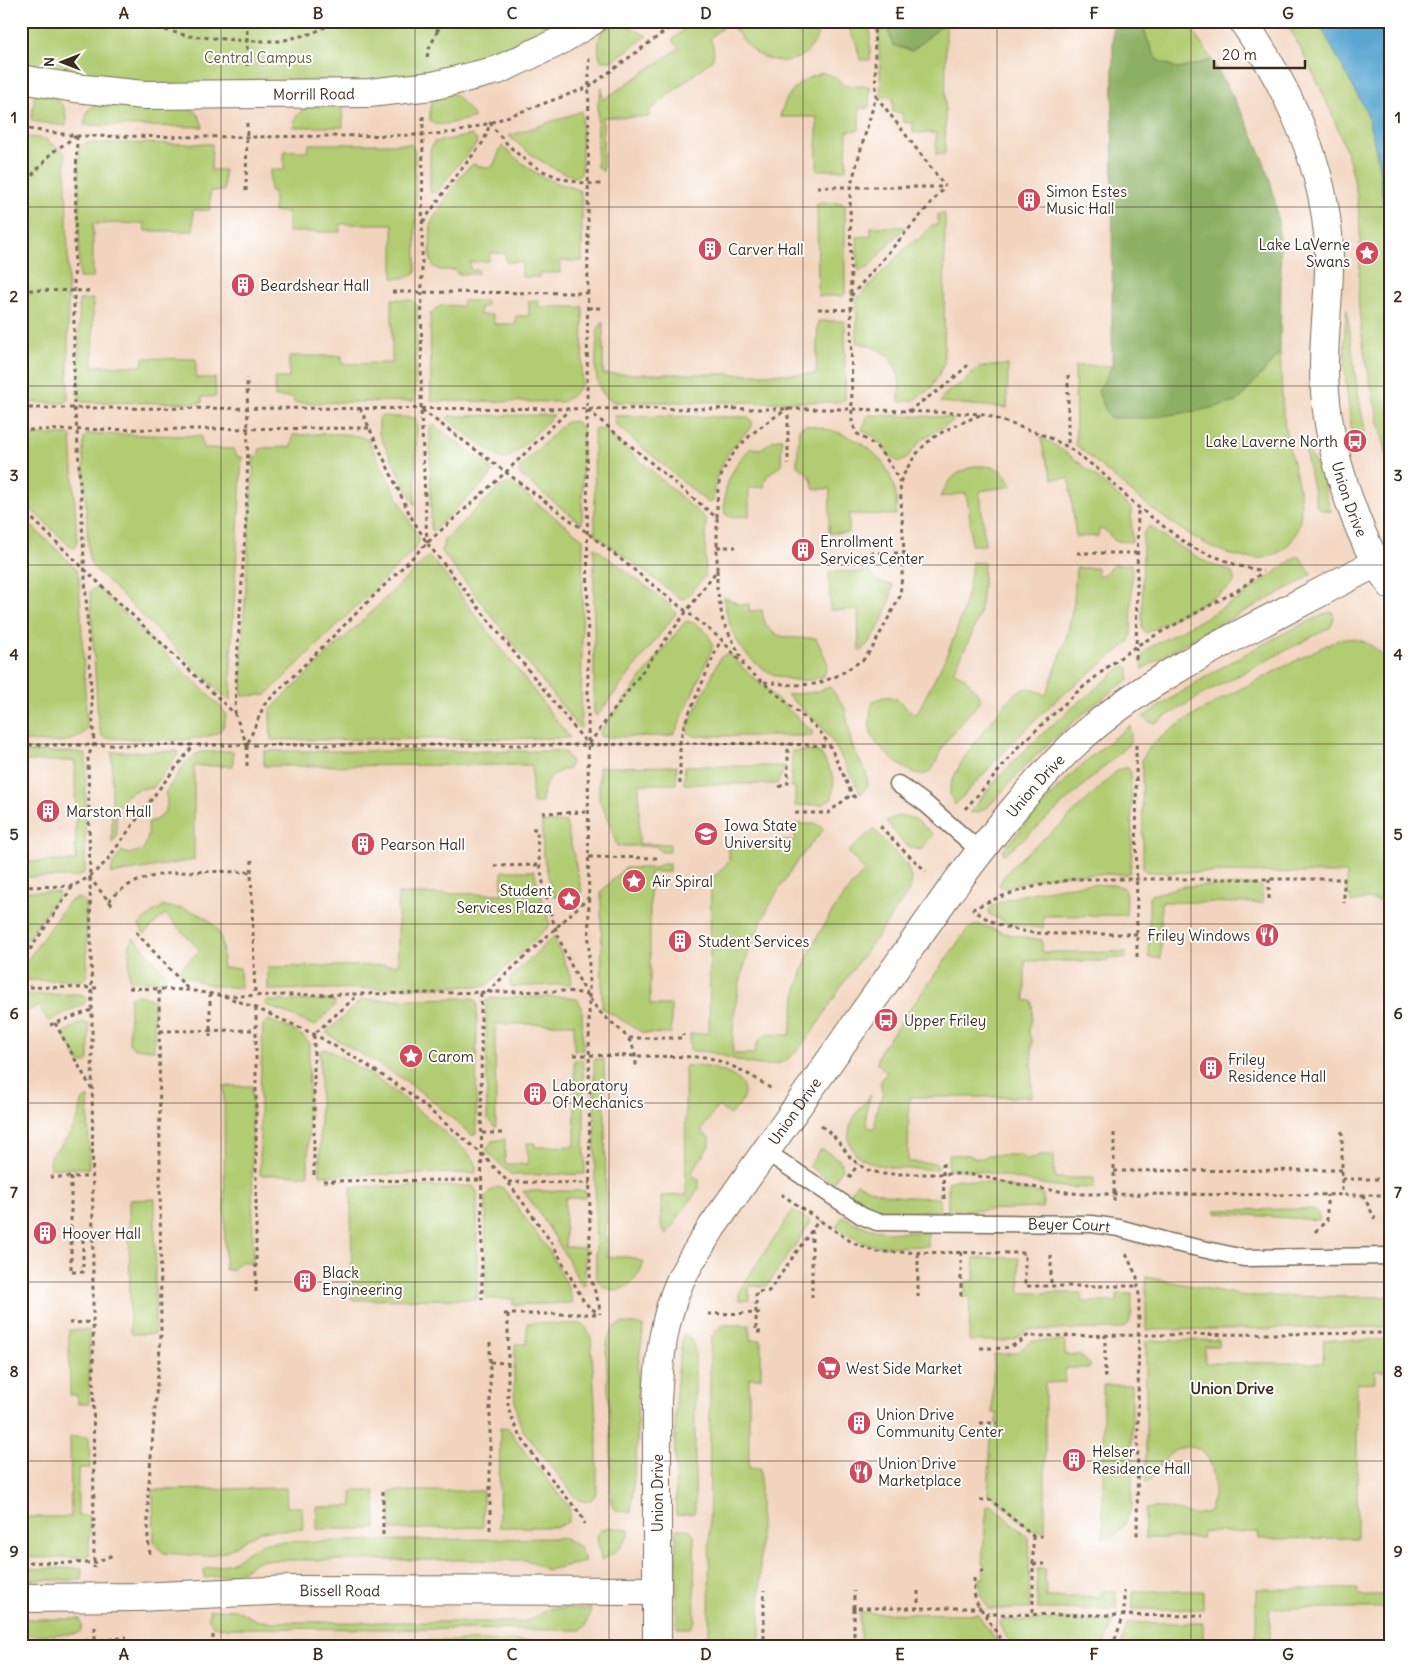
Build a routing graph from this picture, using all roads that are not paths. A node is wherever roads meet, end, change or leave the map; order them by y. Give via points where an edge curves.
1 (592, 21) edge
2 (1243, 21) edge
3 (21, 79) edge
4 (1376, 563) junction
5 (1391, 585) edge
6 (898, 784) dead end
7 (980, 851) junction
8 (765, 1151) junction
9 (1391, 1256) edge
10 (657, 1591) junction
11 (21, 1598) edge
12 (657, 1647) edge

1 - 3 street, Morrill Road via 556,44 498,70 432,86 369,93 144,95
2 - 4 street, Union Drive via 1282,86 1304,134 1320,187 1328,234 1329,281 1324,330 1328,414 1338,465 1356,519
4 - 5 street
4 - 7 street, Union Drive via 1237,635 1136,695 1084,736 1039,779
6 - 7 lane
7 - 8 street, Union Drive
8 - 9 lane, Beyer Court via 862,1216 877,1222 1092,1224 1244,1258
8 - 10 street, Union Drive via 687,1267 664,1331 657,1402
10 - 11 street, Bissell Road via 290,1590
10 - 12 street, Union Drive

